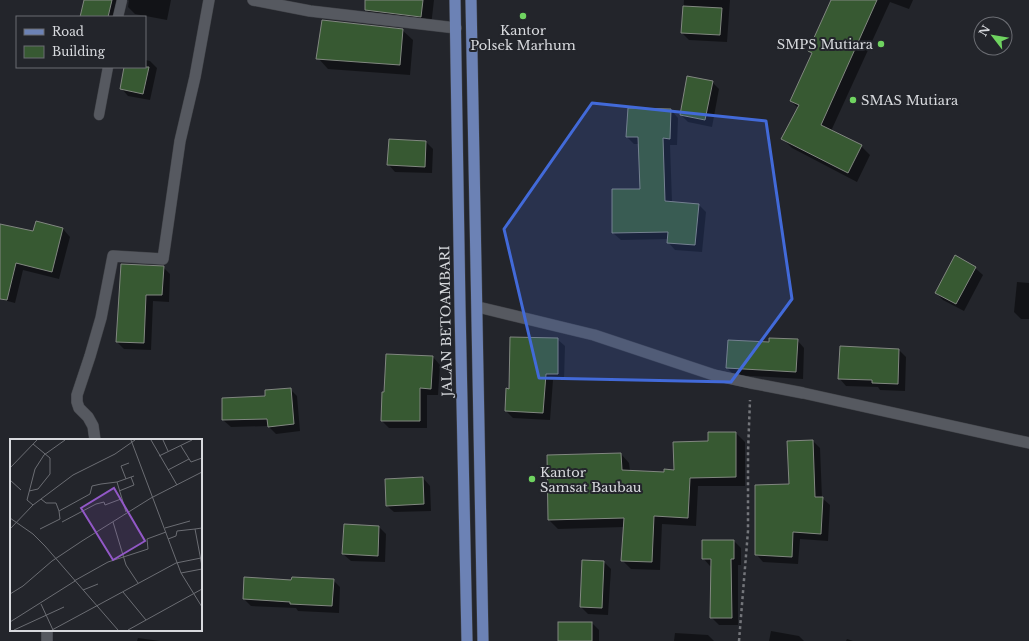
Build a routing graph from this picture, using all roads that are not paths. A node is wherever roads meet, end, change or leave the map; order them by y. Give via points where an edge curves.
1 (122, 0) edge
2 (209, 0) edge
3 (253, 0) edge
4 (455, 0) edge
5 (471, 0) edge
6 (118, 16) edge
7 (456, 28) junction
8 (108, 68) edge
9 (99, 115) dead end
10 (478, 307) junction
11 (95, 439) edge
12 (1029, 444) edge
13 (466, 612) junction
14 (483, 612) junction
15 (467, 641) edge
16 (483, 641) edge

1 - 6 lane
2 - 11 street via 180,141 163,259 113,256 100,318 77,395 79,408 93,426
3 - 7 street via 310,11
4 - 7 main road, JALAN BETOAMBARI
5 - 10 main road
7 - 13 main road, JALAN BETOAMBARI
8 - 9 lane
10 - 12 street via 594,335 714,375
10 - 14 main road
13 - 14 main road
13 - 15 main road, JALAN BETOAMBARI
14 - 16 main road

